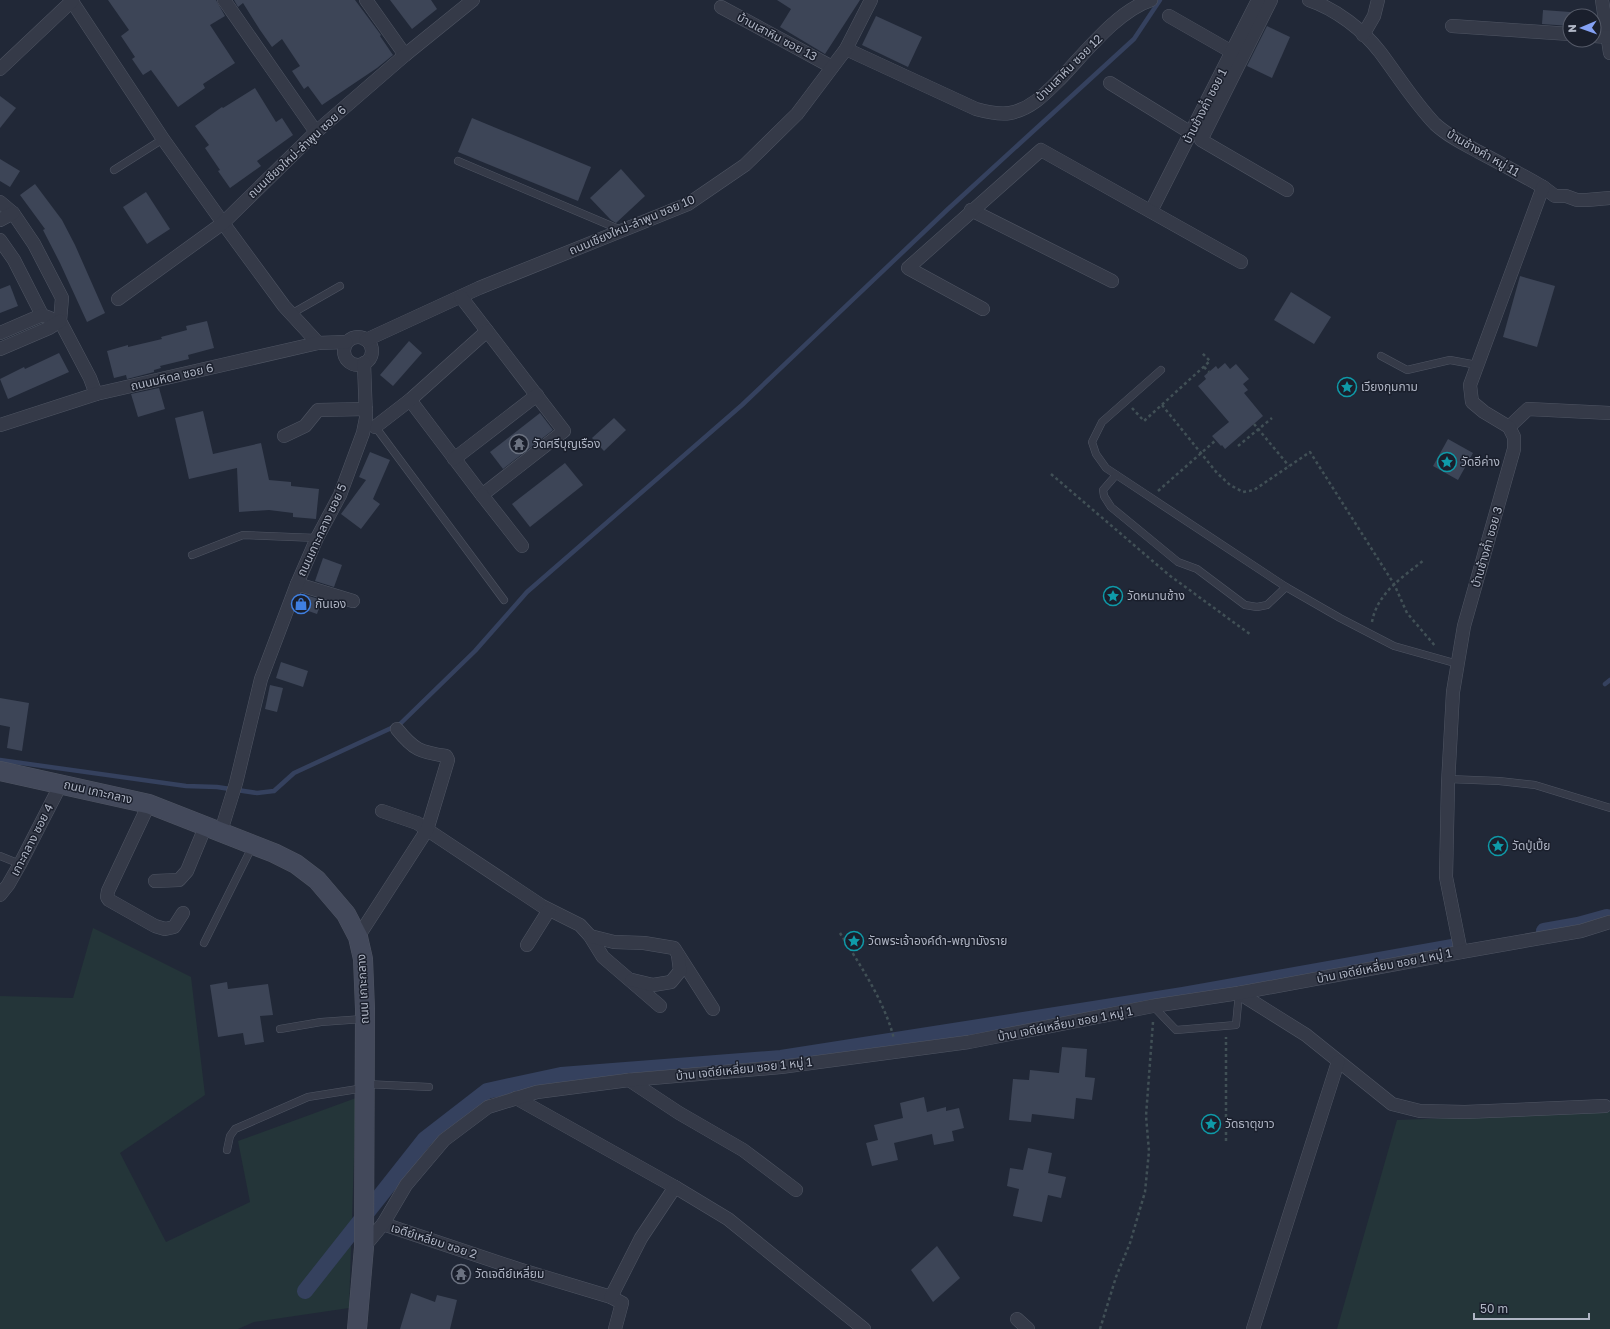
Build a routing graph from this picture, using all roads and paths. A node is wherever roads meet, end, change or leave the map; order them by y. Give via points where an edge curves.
1 (224, 0) edge
2 (366, 0) edge
3 (473, 0) edge
4 (871, 0) edge
5 (1151, 0) edge
6 (1258, 0) edge
7 (1271, 0) edge
8 (1309, 0) edge
9 (1378, 0) edge
10 (1602, 0) edge
11 (72, 1) edge
12 (721, 7) dead end
13 (1607, 13) edge
14 (1168, 16) dead end
15 (1452, 26) dead end
16 (1562, 33) edge
17 (1363, 35) junction
18 (1602, 37) edge
19 (1608, 37) junction
20 (846, 49) junction
21 (1232, 52) junction
22 (1610, 53) edge
23 (405, 55) junction
24 (832, 67) junction
25 (0, 69) edge
26 (1110, 83) dead end
27 (316, 132) junction
28 (1191, 134) junction
29 (163, 139) junction
30 (458, 161) dead end
31 (114, 170) dead end
32 (1543, 187) junction
33 (1286, 190) dead end
34 (1610, 198) edge
35 (0, 202) edge
36 (972, 210) junction
37 (1151, 211) junction
38 (13, 213) junction
39 (0, 220) edge
40 (224, 223) junction
41 (623, 231) junction
42 (0, 240) edge
43 (1241, 262) dead end
44 (1112, 280) dead end
45 (340, 286) dead end
46 (460, 297) junction
47 (118, 299) dead end
48 (983, 309) dead end
49 (291, 314) junction
50 (42, 316) junction
51 (60, 321) junction
52 (487, 331) junction
53 (0, 333) edge
54 (366, 340) junction
55 (346, 342) junction
56 (318, 343) junction
57 (0, 349) edge
58 (1201, 352) dead end
59 (1381, 356) dead end
60 (364, 363) junction
61 (1477, 365) junction
62 (1204, 367) junction
63 (1161, 370) dead end
64 (1209, 372) dead end
65 (96, 394) junction
66 (537, 395) junction
67 (410, 400) junction
68 (1162, 405) junction
69 (1126, 410) dead end
70 (1610, 413) edge
71 (369, 418) junction
72 (1272, 418) dead end
73 (1254, 424) dead end
74 (0, 425) edge
75 (1509, 427) junction
76 (1258, 429) junction
77 (284, 436) dead end
78 (1216, 440) dead end
79 (1238, 446) dead end
80 (1201, 453) junction
81 (454, 459) junction
82 (1289, 466) junction
83 (1051, 474) dead end
84 (1116, 475) junction
85 (1153, 487) dead end
86 (1159, 491) junction
87 (482, 495) junction
88 (1152, 497) junction
89 (317, 538) junction
90 (522, 546) dead end
91 (192, 555) dead end
92 (1424, 560) dead end
93 (297, 584) junction
94 (1394, 584) junction
95 (1286, 587) junction
96 (504, 600) dead end
97 (353, 601) dead end
98 (1370, 634) junction
99 (1252, 635) dead end
100 (1458, 660) junction
101 (397, 729) dead end
102 (0, 771) edge
103 (1448, 779) junction
104 (61, 784) junction
105 (150, 804) junction
106 (1610, 808) edge
107 (382, 810) dead end
108 (218, 824) junction
109 (426, 830) junction
110 (253, 845) junction
111 (0, 856) edge
112 (20, 864) junction
113 (155, 881) dead end
114 (0, 895) edge
115 (549, 910) junction
116 (183, 913) dead end
117 (1610, 922) edge
118 (840, 933) dead end
119 (590, 936) junction
120 (358, 937) junction
121 (204, 943) dead end
122 (527, 945) dead end
123 (1459, 946) junction
124 (677, 953) junction
125 (629, 980) junction
126 (1239, 993) junction
127 (660, 1006) dead end
128 (712, 1009) dead end
129 (1157, 1011) junction
130 (365, 1019) junction
131 (1226, 1026) junction
132 (280, 1029) dead end
133 (892, 1030) dead end
134 (1338, 1062) junction
135 (629, 1080) junction
136 (364, 1086) junction
137 (429, 1087) dead end
138 (516, 1098) junction
139 (1605, 1106) dead end
140 (1226, 1141) dead end
141 (227, 1150) dead end
142 (674, 1187) junction
143 (796, 1190) dead end
144 (383, 1224) junction
145 (364, 1247) junction
146 (617, 1300) junction
147 (1017, 1319) dead end
148 (357, 1329) edge
149 (616, 1329) edge
150 (864, 1329) edge
151 (1028, 1329) edge
152 (1100, 1329) edge
153 (1253, 1329) edge

1 - 27 street
2 - 23 street
3 - 23 street, ถนนเชียงใหม่-ลำพูน ซอย 6
4 - 20 street, ถนนเชียงใหม่-ลำพูน ซอย 10
5 - 20 street, บ้านเสาหิน ซอย 12 via 1139,4 1116,20 1040,100 1009,113 992,113 976,109
6 - 21 street, บ้านช้างค้ำ ซอย 1
7 - 33 street via 1201,140
8 - 17 street, บ้านช้างคำ หมู่ 11 via 1348,21
9 - 17 street via 1374,16
10 - 13 street
11 - 25 street
11 - 29 street
12 - 24 street, บ้านเสาหิน ซอย 13
13 - 19 street
14 - 21 street
15 - 16 street
17 - 32 street, บ้านช้างคำ หมู่ 11 via 1379,51 1436,124 1451,137
18 - 19 street
19 - 22 street
20 - 24 street, ถนนเชียงใหม่-ลำพูน ซอย 10
21 - 28 street, บ้านช้างค้ำ ซอย 1
23 - 27 street, ถนนเชียงใหม่-ลำพูน ซอย 6
24 - 41 street, ถนนเชียงใหม่-ลำพูน ซอย 10 via 798,114 745,165 688,204
26 - 28 street
27 - 40 street, ถนนเชียงใหม่-ลำพูน ซอย 6
28 - 37 street, บ้านช้างค้ำ ซอย 1
29 - 31 lane
29 - 40 street
30 - 41 lane
32 - 34 street, บ้านช้างคำ หมู่ 11 via 1555,196 1566,196 1576,200
32 - 61 street
35 - 38 street
36 - 37 street via 1041,150
36 - 44 street
36 - 48 street via 908,268
37 - 43 street
38 - 39 street
38 - 51 street via 34,244 62,298
40 - 47 street, ถนนเชียงใหม่-ลำพูน ซอย 6
40 - 49 street
41 - 46 street, ถนนเชียงใหม่-ลำพูน ซอย 10
42 - 50 street via 14,260
45 - 49 lane
46 - 52 street
46 - 54 street, ถนนเชียงใหม่-ลำพูน ซอย 10
49 - 56 street
50 - 51 street
50 - 53 street
51 - 57 street
51 - 65 street
52 - 66 street
52 - 67 street
54 - 55 street via 356,337
54 - 60 street via 371,355
55 - 56 street, ถนนมหิดล ซอย 6
55 - 60 street via 344,352 349,362 359,365
56 - 65 street, ถนนมหิดล ซอย 6
58 - 62 path via 1210,361
59 - 61 lane via 1407,370 1450,360
60 - 71 street, ถนนเกาะกลาง ซอย 5
61 - 75 street via 1470,385 1472,402
62 - 64 path
62 - 68 path
63 - 84 lane via 1102,422 1092,442 1096,454 1106,468
65 - 74 street, ถนนมหิดล ซอย 6
66 - 81 street
66 - 87 street via 564,431
67 - 71 street
67 - 81 street
68 - 69 path via 1144,421 1131,406
68 - 80 path
70 - 75 street via 1528,409
71 - 77 street via 318,410 305,426
71 - 89 street, ถนนเกาะกลาง ซอย 5 via 340,495
71 - 96 lane
72 - 76 path
73 - 76 path
75 - 100 street, บ้านช้างค้ำ ซอย 3 via 1514,437 1514,448 1464,626
76 - 79 path
76 - 82 path
78 - 80 path
80 - 82 path via 1217,473 1230,485 1243,492 1254,490
80 - 86 path
81 - 87 street
82 - 94 path via 1310,452
83 - 99 path via 1169,575
84 - 88 lane
84 - 95 lane via 1103,490 1106,501 1178,562 1197,569 1245,605 1266,605
85 - 86 path
86 - 88 path
87 - 90 street
88 - 95 lane
89 - 91 lane via 243,535
89 - 93 street, ถนนเกาะกลาง ซอย 5
92 - 94 path
93 - 97 street
93 - 108 street, ถนนเกาะกลาง ซอย 5 via 261,679 236,783
94 - 98 path via 1381,599
94 - 100 path via 1407,613 1439,650
95 - 98 lane
98 - 100 lane via 1394,646
100 - 103 street, บ้านช้างค้ำ ซอย 3 via 1453,692
101 - 109 street via 409,744 416,748 448,758
102 - 104 street, ถนน เกาะกลาง
103 - 106 lane via 1535,785
103 - 123 street, บ้านช้างค้ำ ซอย 3 via 1446,877
104 - 105 street, ถนน เกาะกลาง
104 - 112 street, เกาะกลาง ซอย 4
105 - 108 street, ถนน เกาะกลาง
105 - 116 street via 107,897 155,926 165,929 174,926
107 - 109 street via 417,823
108 - 110 street, ถนน เกาะกลาง
108 - 113 street, ถนนเกาะกลาง ซอย 5 via 179,880
109 - 115 street
109 - 120 street
110 - 120 street, ถนน เกาะกลาง via 296,864 317,880 346,914
110 - 121 lane
111 - 112 lane
112 - 114 street, เกาะกลาง ซอย 4
115 - 119 street via 580,925
115 - 122 street
117 - 123 street, บ้าน เจดีย์เหลี่ยม ซอย 1 หมู่ 1 via 1581,931
118 - 133 path via 863,970
119 - 124 street via 614,942 674,948
119 - 125 street via 603,957
120 - 130 street, ถนน เกาะกลาง via 363,959
123 - 126 street, บ้าน เจดีย์เหลี่ยม ซอย 1 หมู่ 1
124 - 125 street via 680,971 672,982 653,985
124 - 128 street
125 - 127 street
126 - 129 street, บ้าน เจดีย์เหลี่ยม ซอย 1 หมู่ 1
126 - 131 lane via 1236,1026
126 - 134 street via 1306,1035
129 - 131 lane via 1176,1030
129 - 135 street, บ้าน เจดีย์เหลี่ยม ซอย 1 หมู่ 1 via 969,1042 781,1067
129 - 152 path via 1153,1023 1146,1116 1149,1151 1146,1192
130 - 132 lane via 321,1022
130 - 136 street, ถนน เกาะกลาง
131 - 140 path
134 - 139 street via 1392,1104 1420,1111 1465,1112
134 - 153 street
135 - 138 street, บ้าน เจดีย์เหลี่ยม ซอย 1 หมู่ 1 via 537,1092
135 - 143 street via 679,1113 744,1150
136 - 137 lane
136 - 141 lane via 308,1097 235,1129 230,1136
136 - 145 street, ถนน เกาะกลาง
138 - 142 street
138 - 144 street, บ้าน เจดีย์เหลี่ยม ซอย 1 หมู่ 1 via 488,1107 444,1140 406,1185
142 - 146 street via 641,1238
142 - 150 street via 728,1219
144 - 145 street, บ้าน เจดีย์เหลี่ยม ซอย 1 หมู่ 1
144 - 146 street, เจดีย์เหลี่ยม ซอย 2
145 - 148 street, ถนน เกาะกลาง
146 - 149 street
147 - 151 street

